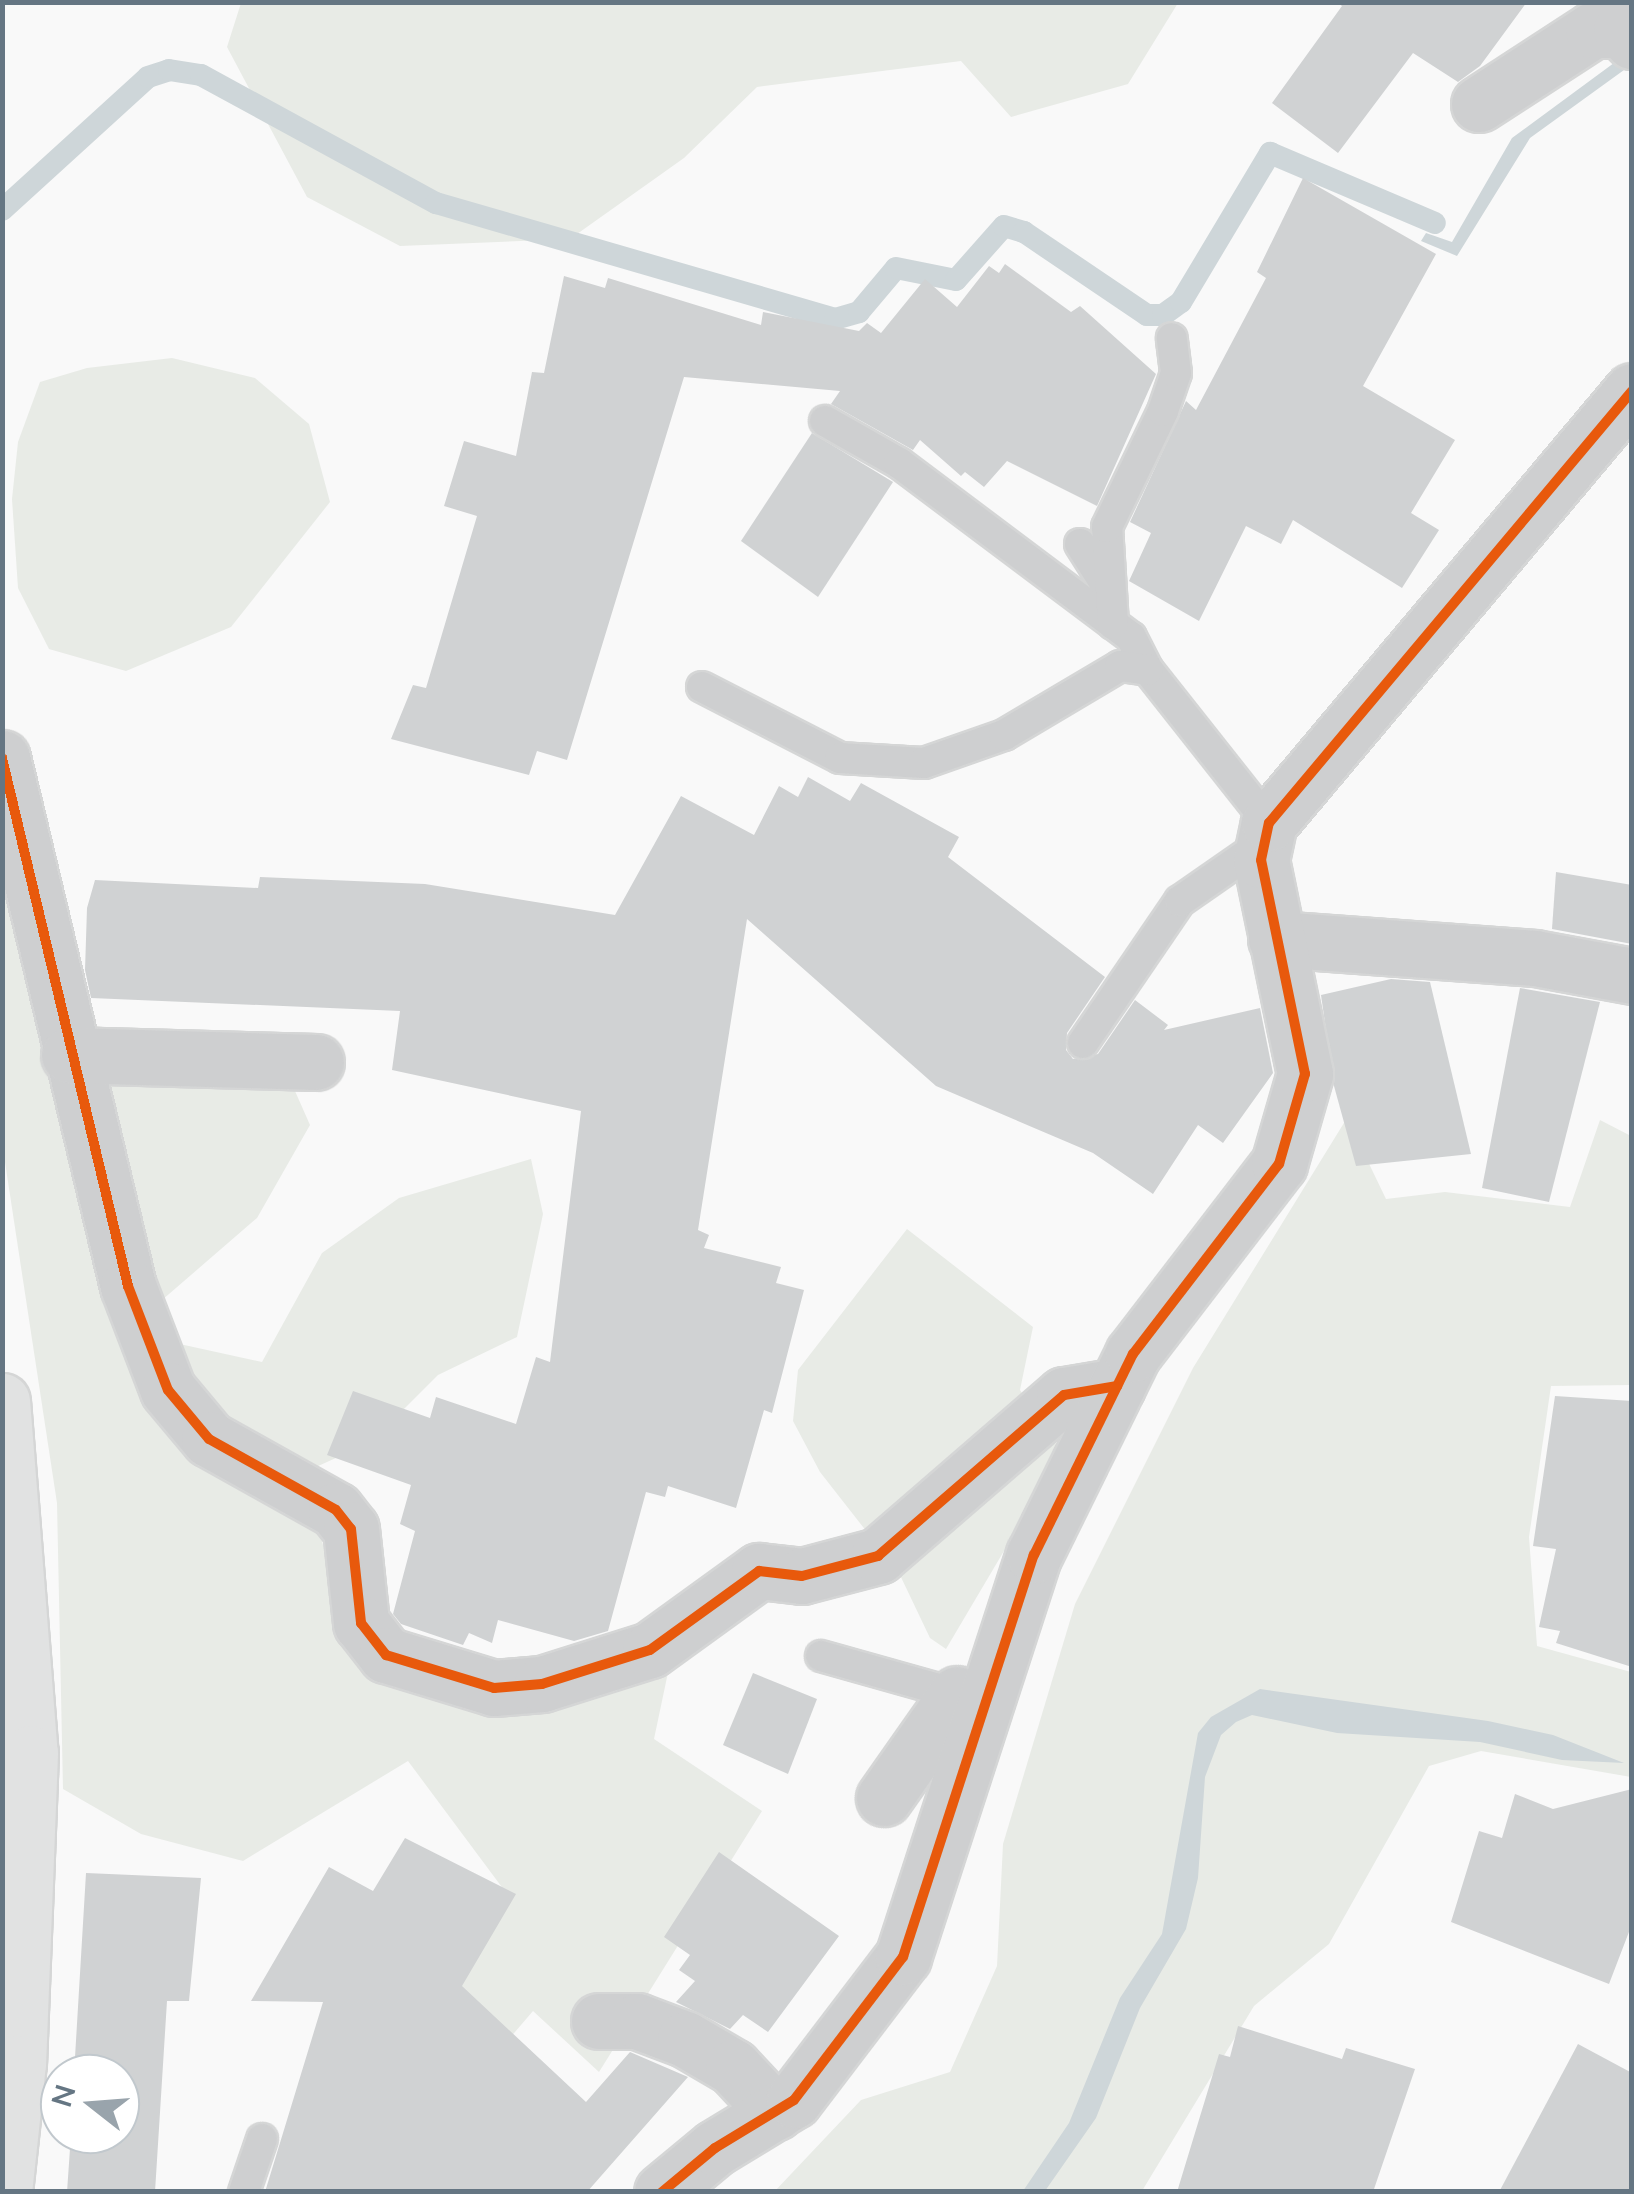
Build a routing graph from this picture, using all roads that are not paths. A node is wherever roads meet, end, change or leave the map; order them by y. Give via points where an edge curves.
1 (1632, 41) edge
2 (1479, 104) dead end
3 (1172, 338) dead end
4 (1632, 391) edge
5 (825, 422) dead end
6 (1080, 544) dead end
7 (1109, 590) junction
8 (1113, 624) junction
9 (1148, 670) junction
10 (702, 687) dead end
11 (2, 758) edge
12 (1267, 832) junction
13 (1276, 938) junction
14 (1632, 976) edge
15 (1083, 1043) dead end
16 (69, 1055) junction
17 (316, 1062) dead end
18 (1117, 1386) junction
19 (2, 1401) edge
20 (821, 1656) dead end
21 (972, 1699) junction
22 (884, 1798) dead end
23 (599, 2022) dead end
24 (775, 2112) junction
25 (262, 2139) dead end
26 (4, 2192) edge
27 (244, 2192) edge
28 (662, 2192) edge

1 - 2 street via 1621,30 1593,30
3 - 7 lane via 1176,374 1164,412 1107,526
4 - 12 street
5 - 8 lane via 899,463
6 - 7 lane
7 - 8 lane
8 - 9 lane via 1131,638
9 - 10 lane via 1120,666 1004,735 924,762 840,758
9 - 12 lane
11 - 16 street
12 - 13 street via 1261,860
12 - 15 lane via 1180,900
13 - 14 street via 1535,958
13 - 18 street via 1305,1074 1279,1164 1134,1354
16 - 17 street
16 - 18 street via 128,1286 168,1390 208,1439 336,1510 351,1529 360,1623 386,1656 494,1688 542,1684 650,1650 759,1571 802,1576 878,1556 1064,1395
18 - 21 street
19 - 26 highway via 30,1753 18,2063
20 - 21 lane
21 - 22 street
21 - 24 street via 903,1957 794,2100
23 - 24 street via 637,2021 686,2039 733,2067
24 - 28 street
25 - 27 lane

